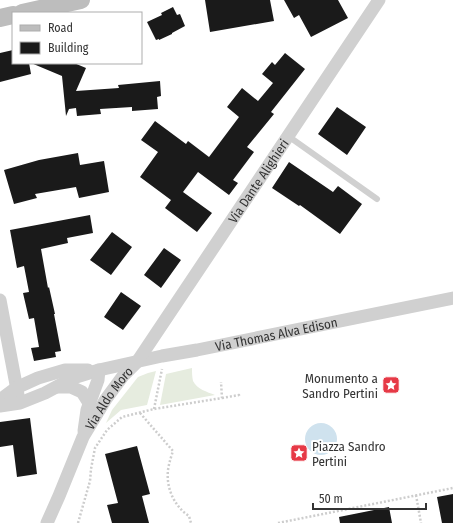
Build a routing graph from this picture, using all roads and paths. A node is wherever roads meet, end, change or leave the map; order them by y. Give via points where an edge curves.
1 (81, 0) edge
2 (379, 0) edge
3 (27, 12) edge
4 (12, 15) edge
5 (0, 18) edge
6 (288, 136) junction
7 (377, 199) dead end
8 (453, 298) edge
9 (0, 300) edge
10 (162, 356) junction
11 (137, 362) junction
12 (99, 370) junction
13 (221, 382) dead end
14 (56, 387) junction
15 (16, 388) junction
16 (239, 397) dead end
17 (222, 398) junction
18 (0, 400) edge
19 (20, 403) junction
20 (89, 403) junction
21 (0, 406) edge
22 (154, 409) junction
23 (140, 413) junction
24 (83, 436) junction
25 (453, 488) edge
26 (416, 495) junction
27 (47, 523) edge
28 (78, 523) edge
29 (191, 523) edge
30 (278, 523) edge
31 (421, 523) edge

1 - 3 main road
2 - 6 street, Via Dante Alighieri
4 - 5 main road
6 - 7 lane
6 - 11 street, Via Dante Alighieri
8 - 10 street, Via Thomas Alva Edison
9 - 15 street
10 - 11 street, Via Thomas Alva Edison
10 - 22 path via 162,370
11 - 12 street, Via Thomas Alva Edison
11 - 24 street, Via Aldo Moro via 106,399
12 - 14 street, Via Thomas Alva Edison via 73,378
12 - 15 street, Via Thomas Alva Edison via 65,370
12 - 20 street, Via Aldo Moro
13 - 17 path
14 - 19 street, Via Thomas Alva Edison
14 - 20 street via 71,387 82,392
15 - 18 street, Via Thomas Alva Edison
15 - 19 street
16 - 17 path via 238,395
17 - 22 path
19 - 21 street, Via Thomas Alva Edison
20 - 24 street, Via Aldo Moro
22 - 23 path
23 - 28 path via 122,417 107,430 96,448
23 - 29 path via 173,451 168,470 169,489 177,505 189,516
24 - 27 street, Via Aldo Moro
25 - 26 path
26 - 30 path
26 - 31 path

